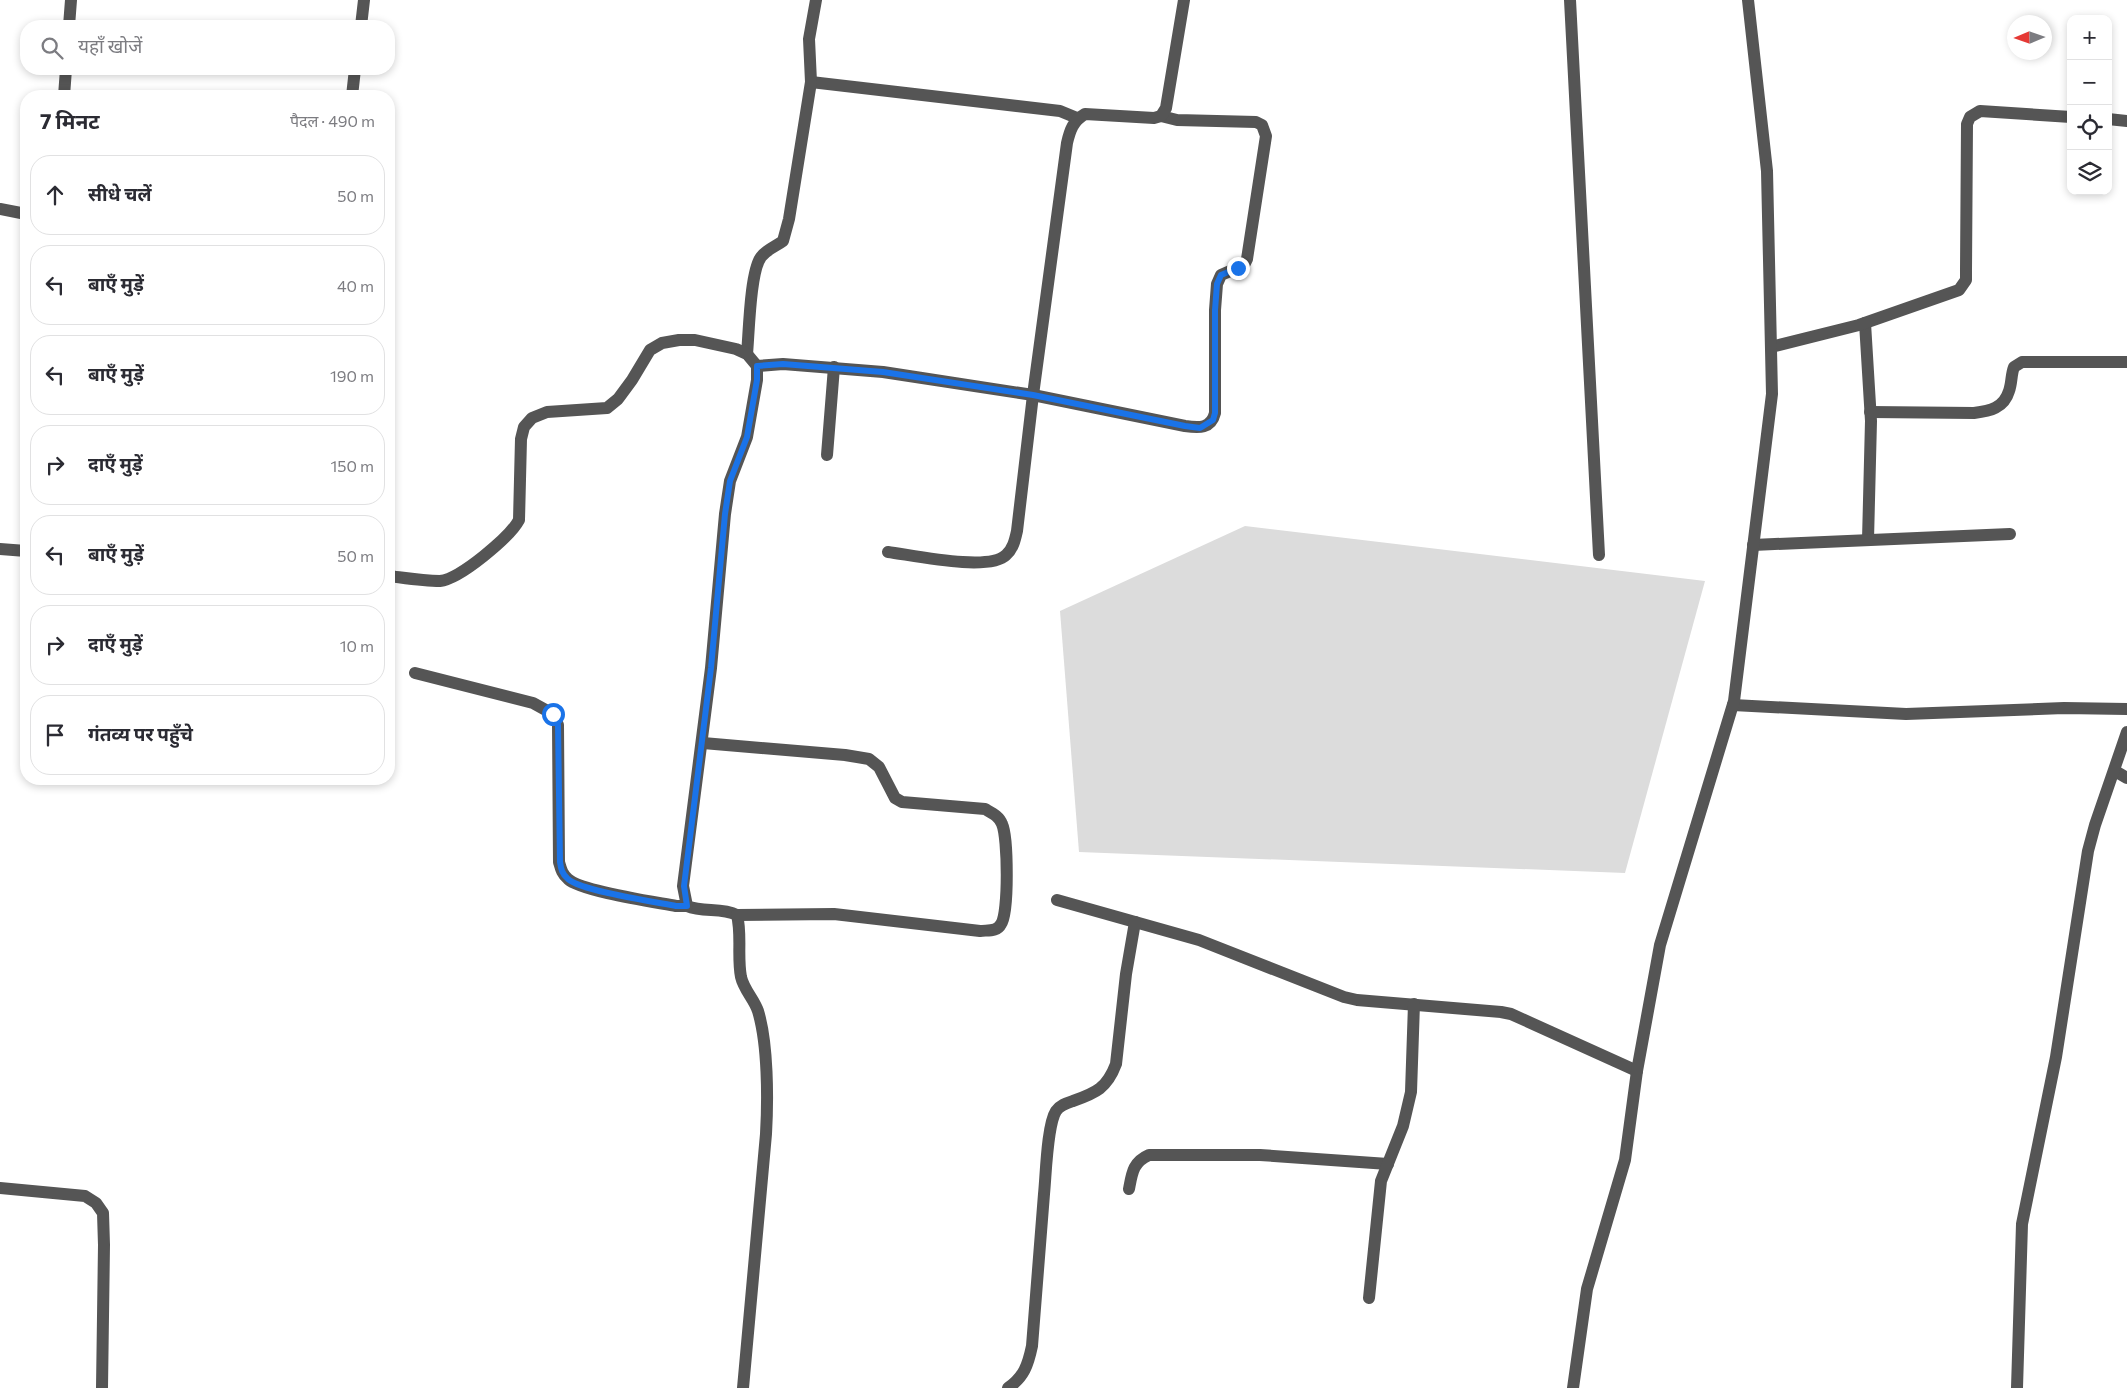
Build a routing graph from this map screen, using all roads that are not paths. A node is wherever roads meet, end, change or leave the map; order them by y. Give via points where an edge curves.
1 (71, 0) edge
2 (364, 0) edge
3 (816, 0) edge
4 (1184, 0) edge
5 (1570, 0) edge
6 (1748, 0) edge
7 (69, 20) edge
8 (361, 20) edge
9 (66, 75) edge
10 (354, 75) edge
11 (810, 82) junction
12 (64, 90) edge
13 (353, 90) edge
14 (1161, 116) junction
15 (2067, 117) edge
16 (1078, 118) junction
17 (2112, 119) edge
18 (2127, 121) edge
19 (0, 209) edge
20 (20, 213) edge
21 (1865, 323) junction
22 (1771, 347) junction
23 (747, 354) junction
24 (2127, 362) edge
25 (757, 366) junction
26 (834, 367) junction
27 (1033, 395) junction
28 (1870, 412) junction
29 (827, 455) dead end
30 (2010, 534) dead end
31 (1868, 540) junction
32 (1753, 545) junction
33 (0, 549) edge
34 (20, 551) edge
35 (888, 552) dead end
36 (1599, 555) dead end
37 (395, 577) edge
38 (415, 673) dead end
39 (1733, 705) junction
40 (2127, 709) edge
41 (2127, 732) edge
42 (703, 743) junction
43 (2115, 771) junction
44 (2127, 778) edge
45 (1057, 900) dead end
46 (687, 906) junction
47 (737, 915) junction
48 (1135, 922) junction
49 (1414, 1004) junction
50 (1638, 1071) junction
51 (1388, 1164) junction
52 (0, 1188) edge
53 (1128, 1189) dead end
54 (1369, 1298) dead end
55 (102, 1388) edge
56 (743, 1388) edge
57 (1008, 1388) edge
58 (1573, 1388) edge
59 (2016, 1388) edge

1 - 7 street
2 - 8 street
3 - 11 street via 809,39
4 - 14 street via 1166,108
5 - 36 street
6 - 22 street via 1767,171
9 - 12 street
10 - 13 street
11 - 16 street via 1060,111
11 - 23 street via 789,219 783,241 766,250 759,259
14 - 16 street via 1085,114
14 - 27 street via 1177,120 1256,122 1262,125 1266,136 1247,259 1244,265 1221,275 1217,284 1213,420 1200,428 1185,426
15 - 21 street via 1980,111 1970,117 1967,124 1966,271 1963,285 1959,290
16 - 27 street via 1067,143
17 - 18 street
19 - 20 street
21 - 22 street
21 - 28 street
22 - 32 street via 1772,394
23 - 25 street
23 - 37 street via 695,340 662,343 650,350 618,400 607,408 547,412 532,418 524,427 521,439 520,520 515,528 452,577 441,581
24 - 28 street via 2022,362 2013,371 2006,398 1998,408 1991,410 1974,413
25 - 26 street
25 - 42 street via 747,437 730,481 725,514
26 - 27 street
26 - 29 street
27 - 35 street via 1017,531 1013,547 1005,557 977,563
28 - 31 street
30 - 31 street
31 - 32 street
32 - 39 street
33 - 34 street
38 - 46 street via 533,703 553,714 558,725 562,873 569,880 596,890
39 - 40 street via 1906,714
39 - 50 street via 1660,946
41 - 43 street
42 - 46 street via 684,886
42 - 47 street via 869,759 879,767 894,798 902,802 985,810 1002,822 1006,835 1006,913 995,930 834,914
43 - 44 street
43 - 59 street via 2088,851 2056,1058 2022,1224
45 - 48 street
46 - 47 street
47 - 56 street via 740,925 739,965 762,1028 768,1099
48 - 49 street via 1199,940 1344,997
48 - 57 street via 1112,1076 1103,1088 1064,1104 1056,1111 1046,1168 1032,1346 1020,1380
49 - 50 street via 1511,1014
49 - 51 street via 1411,1092 1403,1126
50 - 58 street via 1625,1160 1587,1289
51 - 53 street via 1260,1154 1148,1155 1139,1159 1134,1167
51 - 54 street via 1381,1181
52 - 55 street via 85,1196 103,1213

